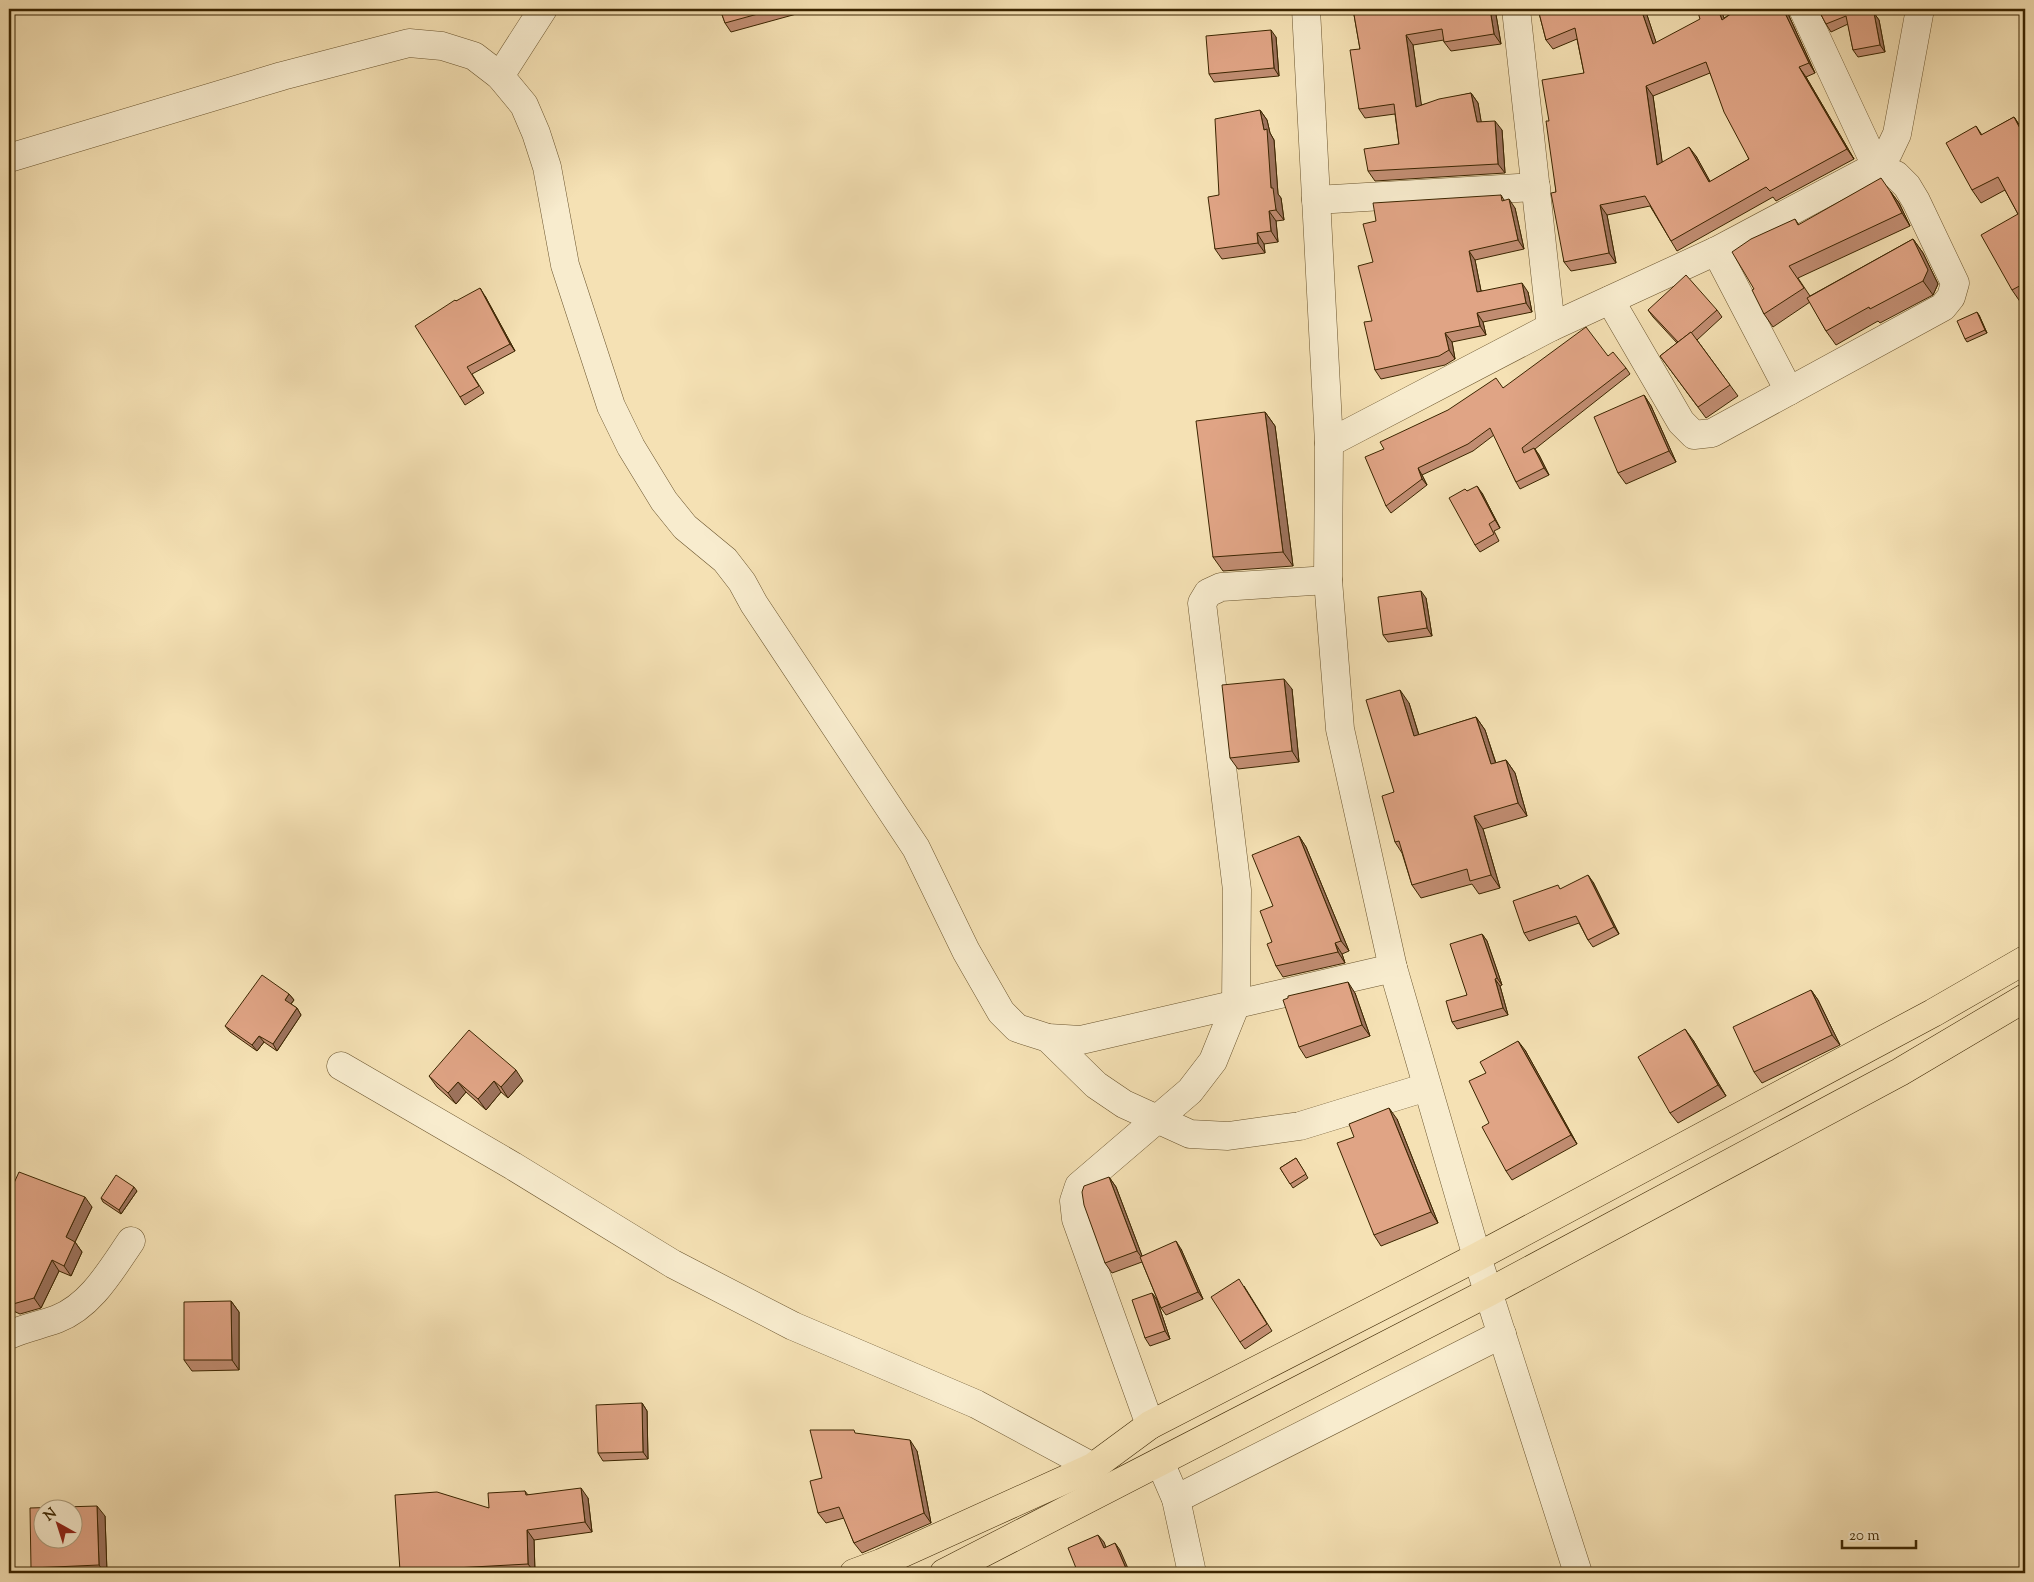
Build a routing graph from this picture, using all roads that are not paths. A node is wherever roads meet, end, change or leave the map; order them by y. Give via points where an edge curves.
1 (543, 9) edge
2 (1306, 9) edge
3 (1516, 9) edge
4 (1803, 9) edge
5 (1920, 9) edge
6 (500, 76) junction
7 (9, 158) edge
8 (1876, 166) junction
9 (1536, 187) junction
10 (1316, 200) junction
11 (1716, 250) junction
12 (1610, 300) junction
13 (1551, 326) junction
14 (1789, 391) junction
15 (1329, 443) junction
16 (1328, 580) junction
17 (2025, 960) edge
18 (1393, 968) junction
19 (1998, 976) junction
20 (1236, 1004) junction
21 (2023, 1004) edge
22 (1048, 1038) junction
23 (341, 1066) dead end
24 (1427, 1087) junction
25 (1158, 1120) junction
26 (131, 1241) dead end
27 (1477, 1257) junction
28 (1488, 1292) junction
29 (1502, 1334) junction
30 (9, 1335) edge
31 (1150, 1425) junction
32 (1160, 1462) junction
33 (1092, 1467) junction
34 (1176, 1499) junction
35 (854, 1573) edge
36 (944, 1573) edge
37 (1192, 1573) edge
38 (1578, 1573) edge

1 - 6 street
2 - 10 street
3 - 9 street
4 - 8 street
5 - 8 street via 1897,134 1888,153
6 - 7 street via 474,56 442,46 410,43 282,76
6 - 22 street via 524,105 536,133 547,167 565,266 611,406 631,447 680,521 724,560 742,582 916,848 966,951 1001,1012 1017,1028
8 - 11 street
8 - 14 street via 1896,176 1916,201 1955,283 1951,297 1943,307
9 - 10 street
9 - 13 street
10 - 15 street
11 - 12 street
11 - 14 street
12 - 13 street
12 - 14 street via 1681,422 1694,435 1712,433
13 - 15 street
15 - 16 street
16 - 18 street via 1340,729
16 - 20 street via 1220,587 1208,593 1202,602 1237,890
17 - 19 main road
18 - 20 street
18 - 24 street
19 - 21 street
19 - 27 main road
20 - 22 street via 1081,1040
20 - 25 street via 1213,1060 1190,1091
21 - 28 main road
22 - 25 street via 1096,1085 1124,1104
23 - 33 street via 673,1264 793,1326 976,1404
24 - 25 street via 1300,1126 1228,1136 1190,1134
24 - 27 street
25 - 31 street via 1080,1186 1074,1201 1076,1219
26 - 30 street via 94,1293 74,1310 58,1319
27 - 28 street
27 - 31 main road
28 - 29 street
28 - 32 main road
29 - 34 street
29 - 38 street
31 - 33 main road
32 - 34 street
32 - 36 main road
33 - 35 main road
34 - 37 street

